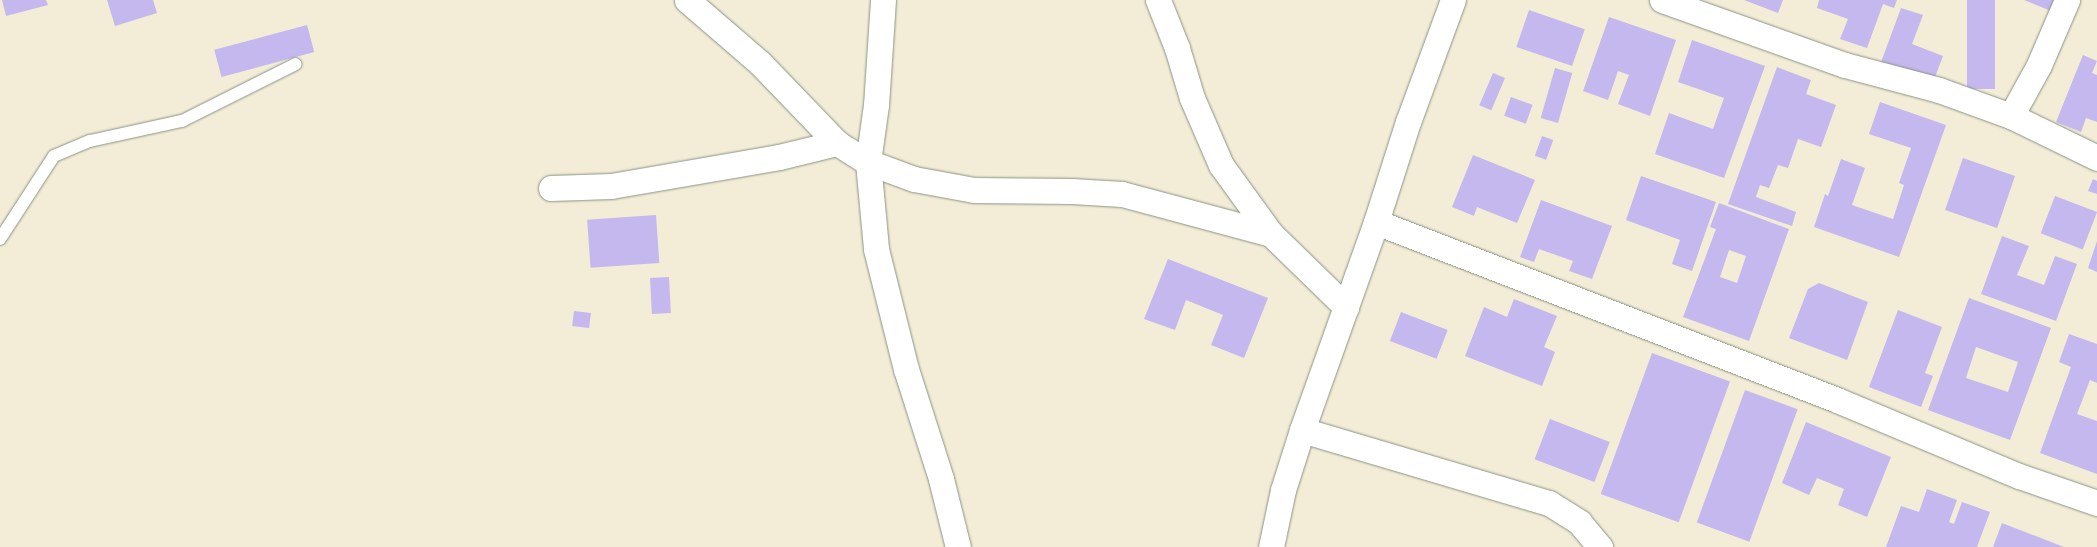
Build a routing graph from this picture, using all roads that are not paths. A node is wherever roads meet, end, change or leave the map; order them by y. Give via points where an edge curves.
1 (687, 0) edge
2 (883, 0) edge
3 (1158, 0) edge
4 (1452, 0) edge
5 (1662, 0) edge
6 (2067, 0) edge
7 (296, 64) dead end
8 (2011, 116) junction
9 (837, 143) junction
10 (2097, 158) edge
11 (868, 162) junction
12 (551, 188) dead end
13 (1376, 222) junction
14 (1271, 234) junction
15 (0, 239) edge
16 (1346, 307) junction
17 (1302, 430) junction
18 (2097, 503) edge
19 (958, 547) edge
20 (1271, 547) edge
21 (1600, 547) edge

1 - 9 street via 760,63
2 - 11 street via 876,105
3 - 14 street via 1192,98 1221,165
4 - 13 street
5 - 8 street via 1844,65 1939,90
6 - 8 street via 2050,42
7 - 15 lane via 182,121 90,141 64,150 47,164
8 - 10 street
9 - 11 street
9 - 12 street via 779,157 611,186
11 - 14 street via 914,179 974,190 1072,190 1122,194
11 - 19 street via 876,249 889,307
13 - 16 street
13 - 18 street via 1837,400 2019,476
14 - 16 street
16 - 17 street
17 - 20 street via 1283,490
17 - 21 street via 1549,503 1579,522

